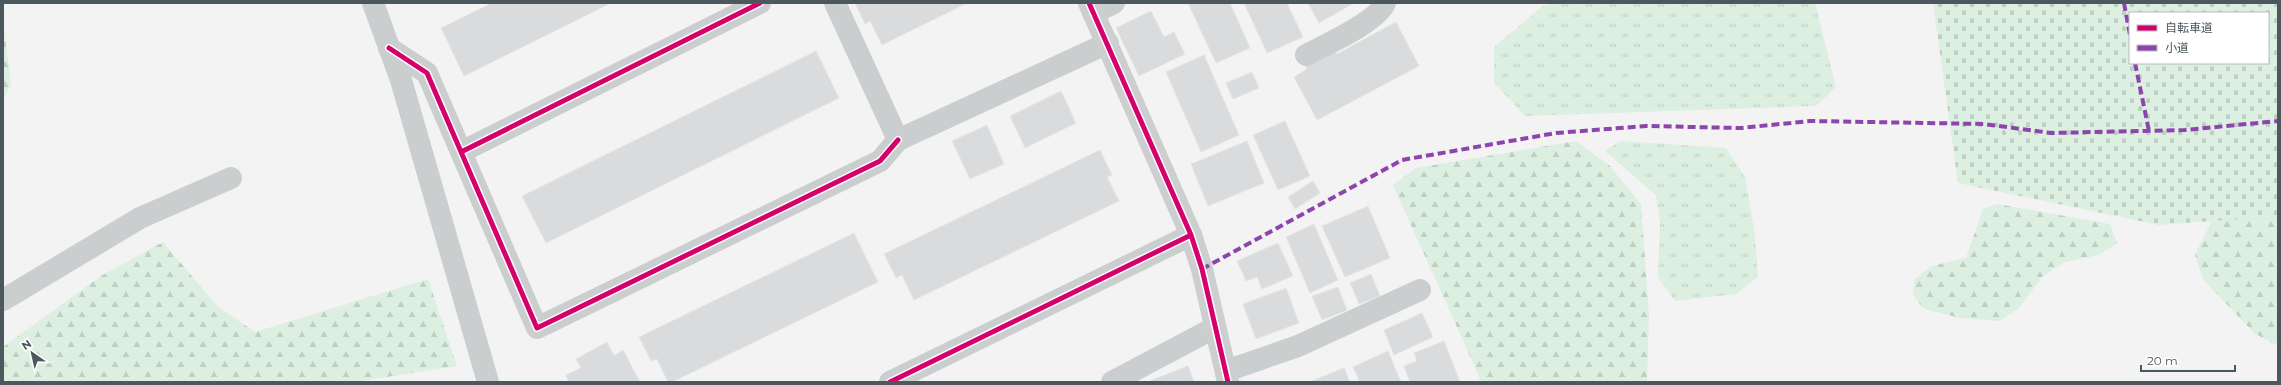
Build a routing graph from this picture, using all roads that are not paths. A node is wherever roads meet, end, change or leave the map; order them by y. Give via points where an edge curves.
1 (373, 3) edge
2 (760, 3) edge
3 (835, 3) edge
4 (1114, 3) edge
5 (1385, 3) edge
6 (1091, 8) edge
7 (1108, 43) junction
8 (390, 48) junction
9 (1306, 55) dead end
10 (898, 140) junction
11 (461, 152) junction
12 (231, 178) dead end
13 (1191, 234) junction
14 (1420, 290) dead end
15 (3, 300) edge
16 (1214, 328) junction
17 (1227, 377) edge
18 (488, 382) edge
19 (890, 382) edge
20 (1112, 382) edge

1 - 8 street
2 - 11 street
3 - 10 street
4 - 6 street
5 - 9 street via 1382,10 1364,23
6 - 7 street
7 - 10 street
7 - 13 street
8 - 11 street via 427,73
8 - 18 street
10 - 11 street via 880,161 537,328
12 - 15 street via 140,218
13 - 16 street via 1202,269
13 - 19 street
14 - 17 street
16 - 17 street
16 - 20 street

